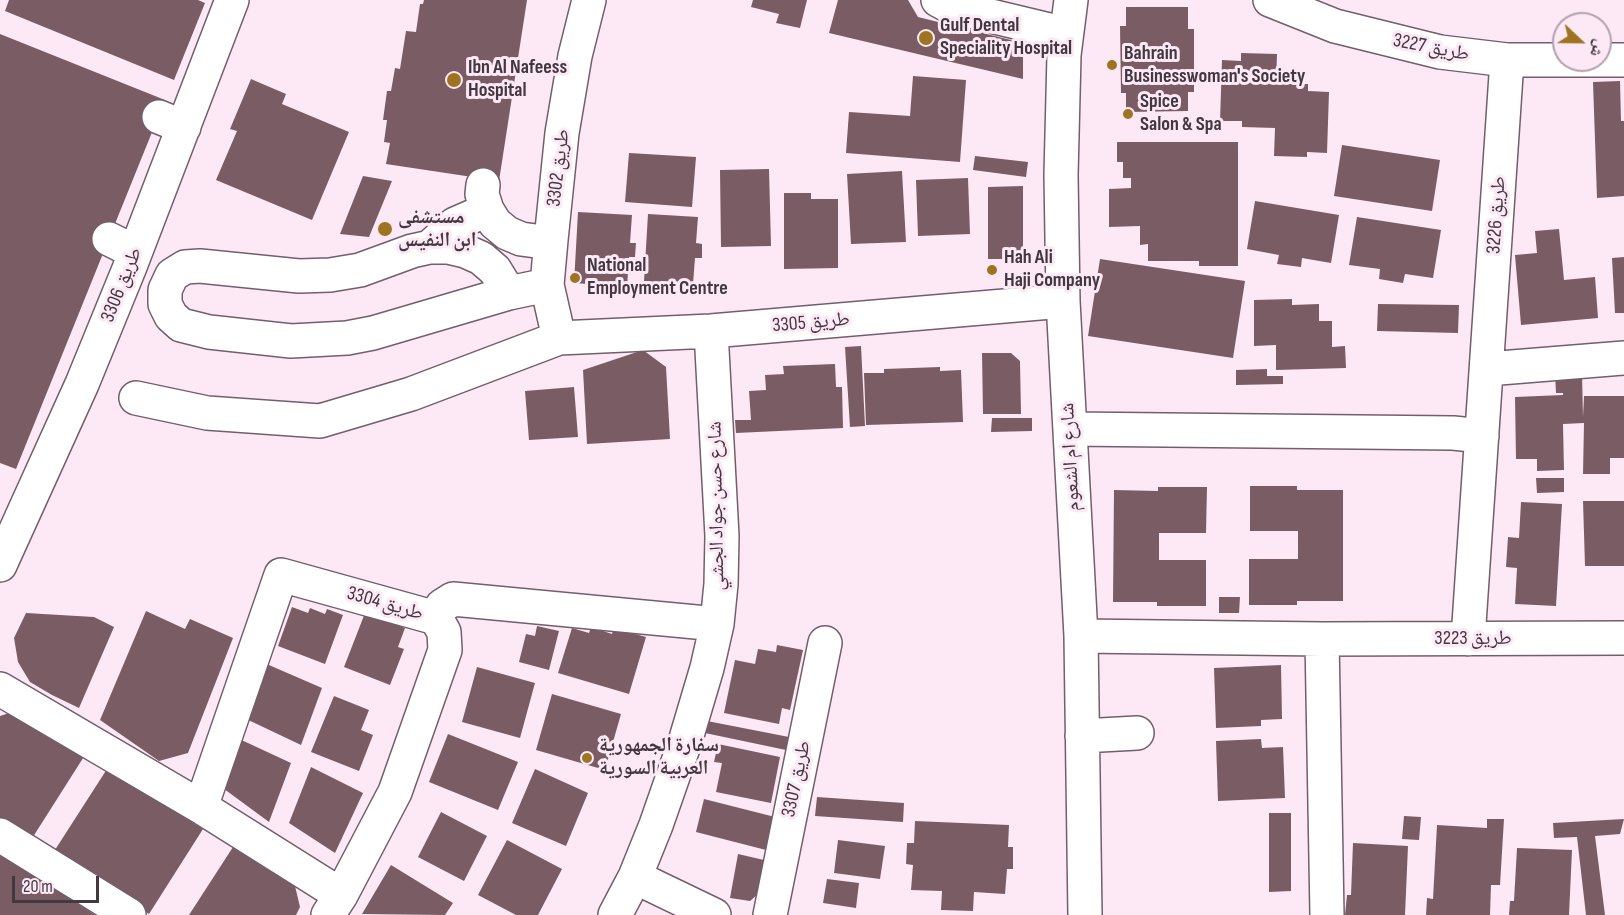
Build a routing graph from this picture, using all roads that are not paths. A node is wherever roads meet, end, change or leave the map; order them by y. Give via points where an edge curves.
1 (589, 0) edge
2 (938, 0) edge
3 (1071, 0) edge
4 (1270, 0) edge
5 (220, 8) edge
6 (1065, 34) junction
7 (1507, 60) junction
8 (1552, 60) edge
9 (551, 240) junction
10 (430, 247) junction
11 (123, 256) junction
12 (547, 285) junction
13 (165, 290) junction
14 (509, 293) junction
15 (1063, 301) junction
16 (711, 332) junction
17 (559, 338) junction
18 (1624, 358) edge
19 (1486, 369) junction
20 (136, 398) dead end
21 (1070, 429) junction
22 (1482, 436) junction
23 (0, 565) edge
24 (436, 618) junction
25 (717, 624) junction
26 (1081, 636) junction
27 (1624, 638) edge
28 (1322, 639) junction
29 (1468, 639) junction
30 (825, 643) dead end
31 (0, 689) edge
32 (1137, 733) dead end
33 (1082, 736) junction
34 (201, 807) junction
35 (0, 835) edge
36 (635, 877) junction
37 (335, 905) edge
38 (129, 915) edge
39 (615, 915) edge
40 (714, 915) edge
41 (770, 915) edge
42 (1085, 915) edge
43 (1327, 915) edge

1 - 9 street, طريق 3302 via 562,133
2 - 6 street
3 - 6 street, شارع ام الشعوم
4 - 7 street, طريق 3227 via 1335,26 1395,42
5 - 11 street, طريق 3306 via 192,68
6 - 15 street, شارع ام الشعوم
7 - 8 street, طريق 3227
7 - 19 street, طريق 3226
9 - 10 street via 528,240 507,233 495,223 485,198
9 - 12 street, طريق 3302
10 - 13 street via 360,270 330,275 185,267 172,275
10 - 14 street via 448,247 481,258 495,270
11 - 13 street
11 - 23 street, طريق 3306 via 82,384 42,439
12 - 14 street
12 - 17 street, طريق 3302
13 - 14 street via 165,304 181,325 291,341 373,333
15 - 16 street, طريق 3305
15 - 21 street, شارع ام الشعوم
16 - 17 street, طريق 3305
16 - 25 street, شارع حسن جواد الجشي via 722,536
17 - 20 street via 411,394 321,421 207,413
18 - 19 street
19 - 22 street, طريق 3226
21 - 22 street
21 - 26 street, شارع ام الشعوم
22 - 29 street, طريق 3226
24 - 25 street via 442,606 453,599
24 - 34 street, طريق 3304 via 282,575
24 - 37 street, طريق 3304 via 444,632 445,650 395,792
25 - 36 street, شارع حسن جواد الجشي via 685,742
26 - 28 street, طريق 3223
26 - 33 street, شارع ام الشعوم
27 - 29 street, طريق 3223
28 - 29 street, طريق 3223
28 - 43 street
30 - 41 street, طريق 3307
31 - 34 street, طريق 3304
32 - 33 street
33 - 42 street, شارع ام الشعوم
34 - 37 street, طريق 3304
35 - 38 street
36 - 39 street, شارع حسن جواد الجشي
36 - 40 street

